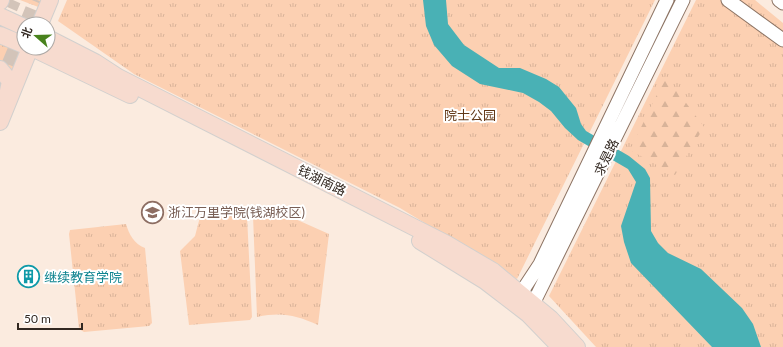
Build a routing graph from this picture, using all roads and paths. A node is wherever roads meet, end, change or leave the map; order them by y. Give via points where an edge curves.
1 (50, 0) edge
2 (667, 0) edge
3 (683, 0) edge
4 (728, 0) edge
5 (778, 0) edge
6 (783, 3) edge
7 (0, 16) edge
8 (43, 16) edge
9 (16, 23) edge
10 (0, 35) edge
11 (783, 40) edge
12 (16, 42) edge
13 (56, 42) edge
14 (28, 56) edge
15 (47, 56) edge
16 (0, 68) edge
17 (1, 119) edge
18 (517, 298) junction
19 (530, 309) junction
20 (560, 347) edge
21 (578, 347) edge

1 - 8 main road
2 - 18 street, 求是路 via 540,264
3 - 19 street, 求是路
4 - 11 street
5 - 6 street
7 - 9 main road
10 - 12 main road
13 - 18 main road, 钱湖南路 via 173,106 447,244 494,271
14 - 17 main road
15 - 18 main road, 钱湖南路 via 381,220
16 - 17 main road via 10,81
18 - 19 main road, 钱湖南路
19 - 20 main road, 钱湖南路
19 - 21 main road, 钱湖南路 via 551,319

